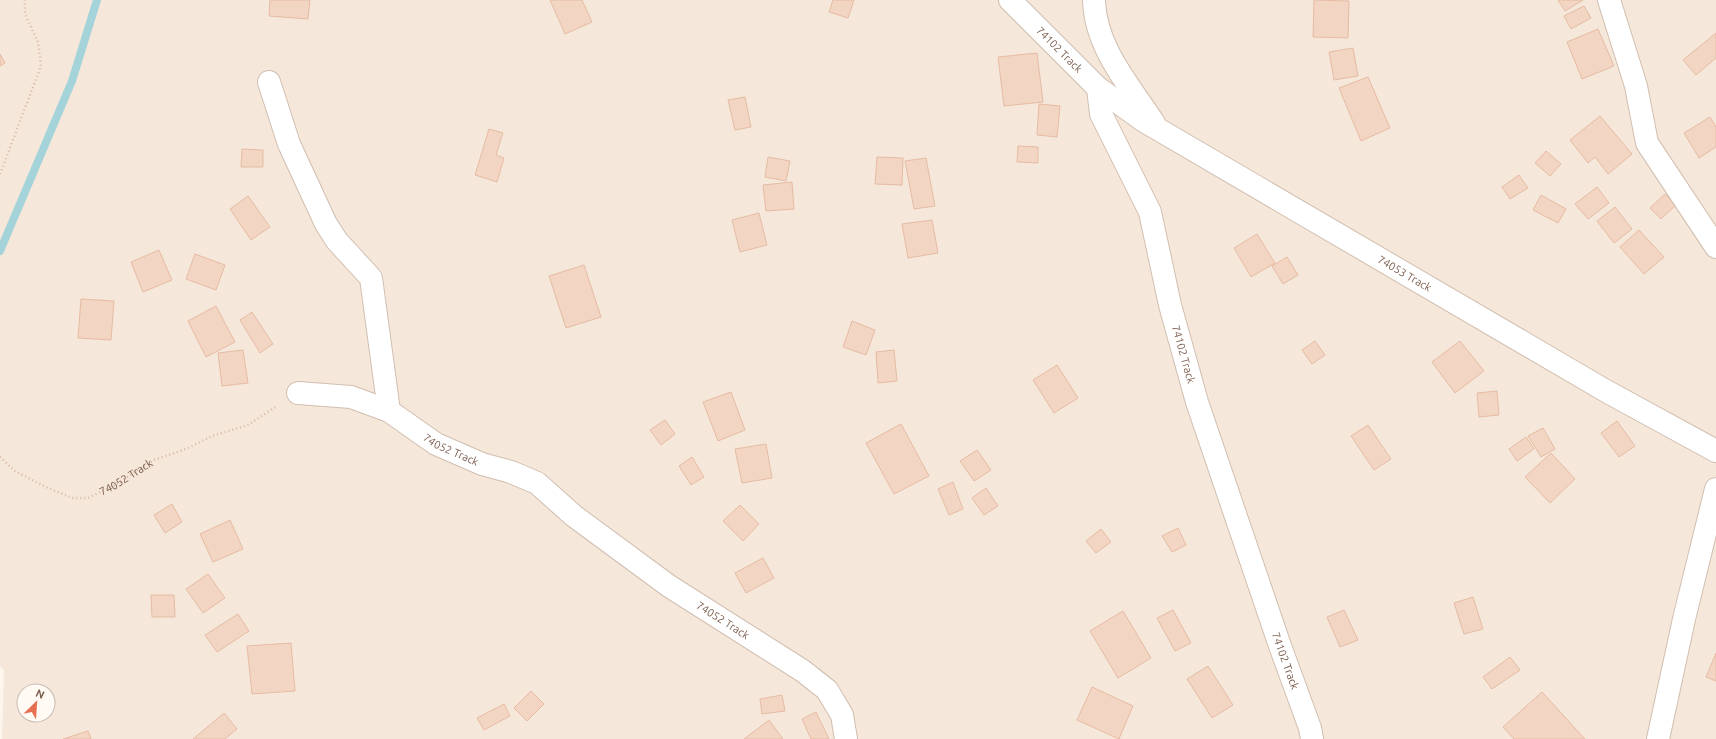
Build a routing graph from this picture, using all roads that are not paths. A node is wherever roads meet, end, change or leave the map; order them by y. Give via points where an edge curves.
1 (1010, 0) edge
2 (1094, 0) edge
3 (1609, 0) edge
4 (269, 82) dead end
5 (1098, 88) junction
6 (1158, 129) junction
7 (1716, 247) edge
8 (298, 394) road end
9 (389, 410) junction
10 (1716, 451) edge
11 (1716, 489) edge
12 (846, 739) edge
13 (1312, 739) edge
14 (1658, 739) edge

1 - 5 street, 74102 Track
2 - 6 street via 1100,38
3 - 7 street via 1636,86 1647,143
4 - 9 street via 289,144 326,224 337,241 371,278
5 - 6 street, 74053 Track
5 - 13 street, 74102 Track via 1101,114 1150,212 1170,305 1197,402
6 - 10 street, 74053 Track via 1606,391
8 - 9 street, 74052 Track via 352,397
9 - 12 street, 74052 Track via 436,444 482,464 537,483 574,516 669,586 803,670 827,690 842,715
11 - 14 street

